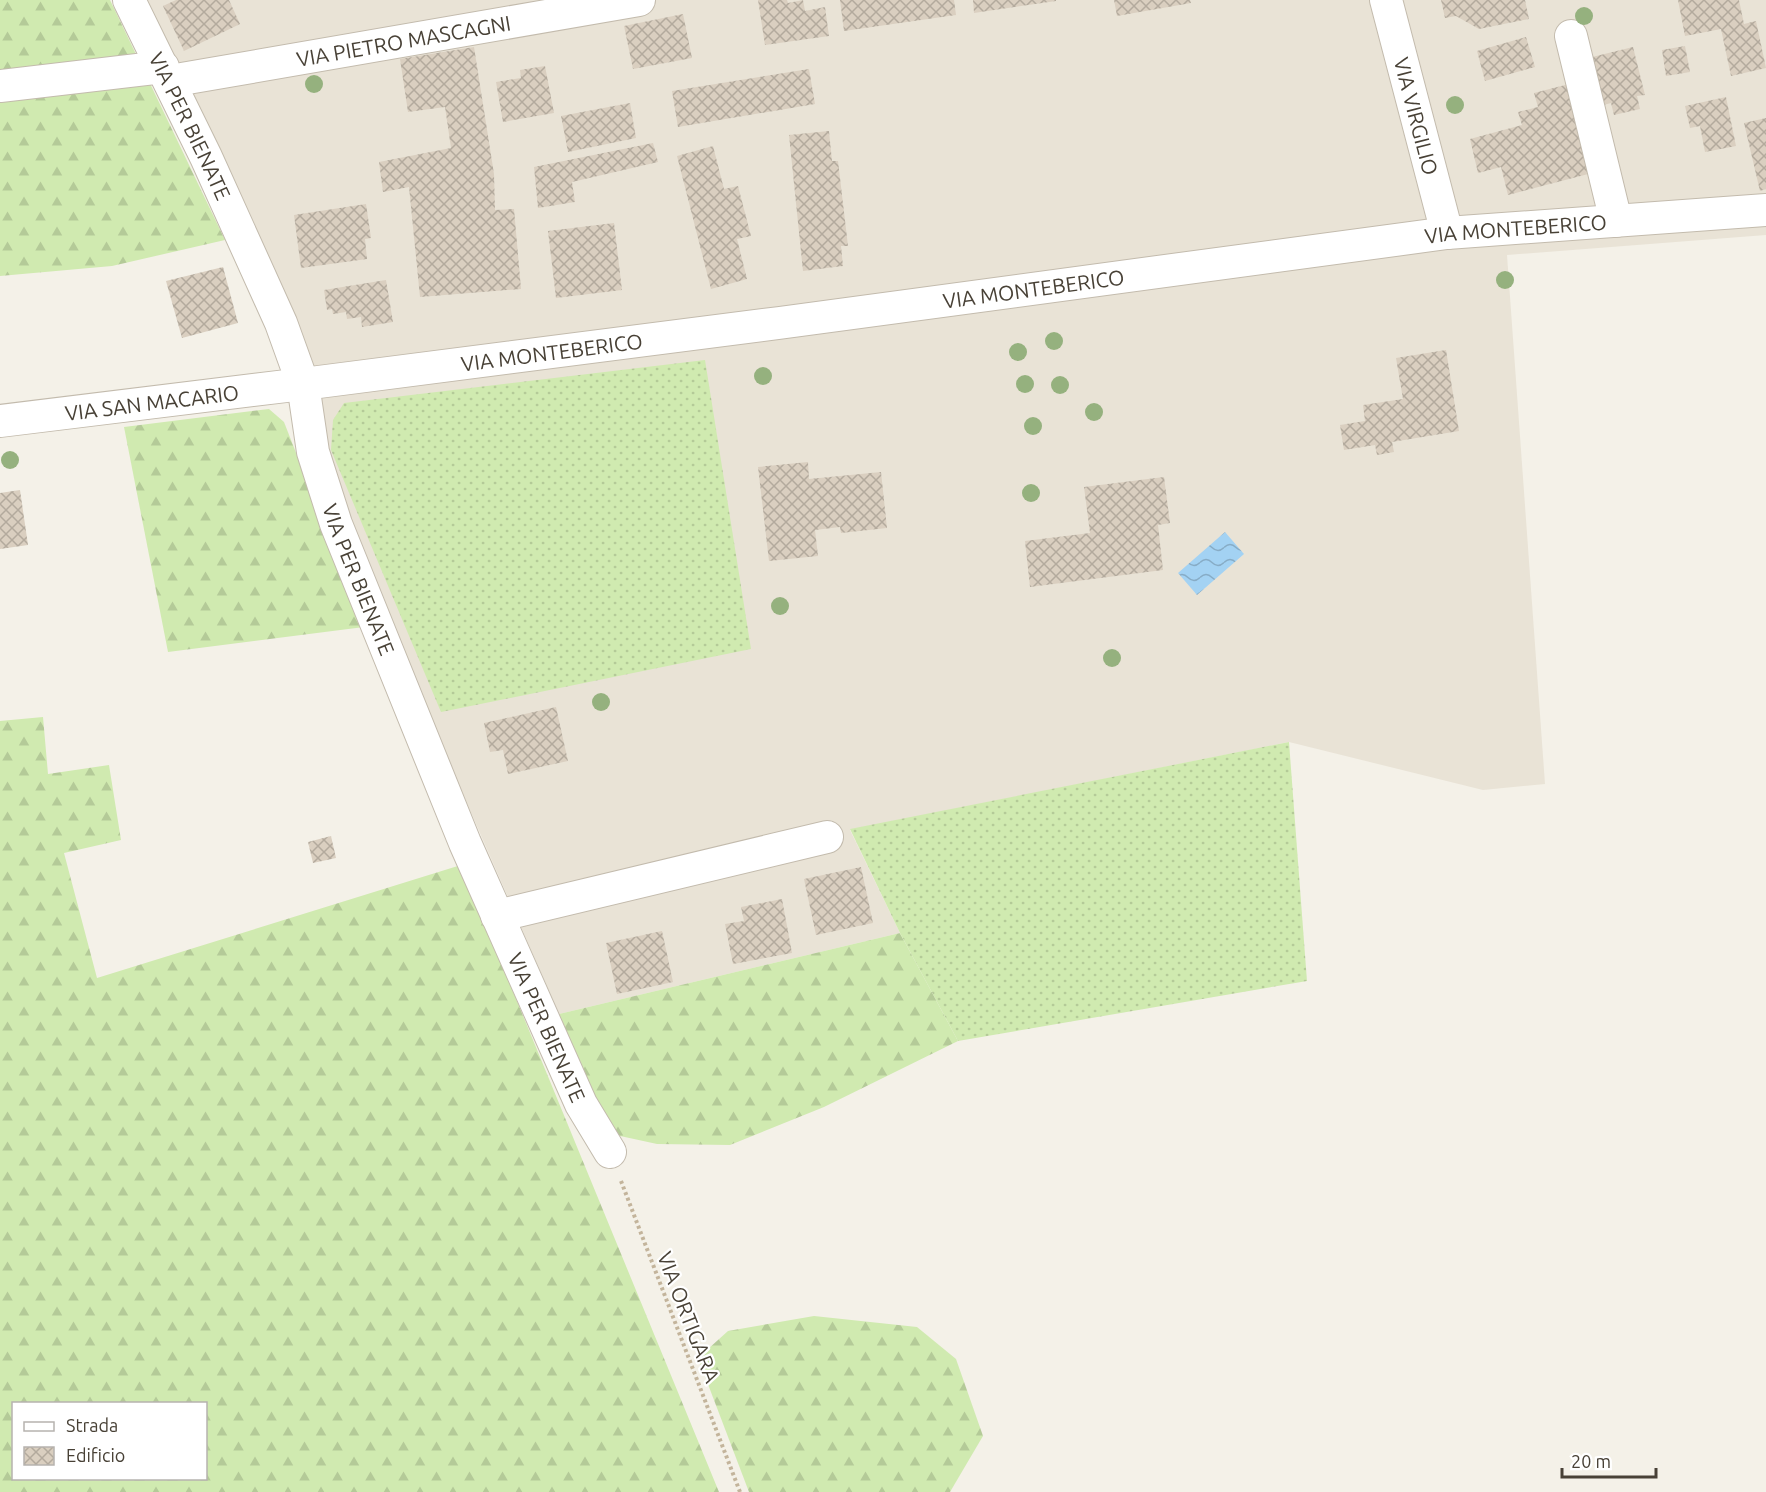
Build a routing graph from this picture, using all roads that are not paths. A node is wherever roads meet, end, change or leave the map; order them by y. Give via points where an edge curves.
1 (129, 0) edge
2 (1386, 0) edge
3 (619, 2) edge
4 (507, 11) edge
5 (1571, 36) dead end
6 (166, 74) junction
7 (0, 86) edge
8 (1766, 210) edge
9 (1616, 221) junction
10 (1447, 233) junction
11 (303, 384) junction
12 (0, 421) edge
13 (827, 837) dead end
14 (497, 916) junction
15 (610, 1152) road end

1 - 6 street, VIA PER BIENATE
2 - 10 street, VIA VIRGILIO
3 - 4 street, VIA PIETRO MASCAGNI
4 - 6 street, VIA PIETRO MASCAGNI
5 - 9 street
6 - 7 street, VIA PIETRO MASCAGNI
6 - 11 street, VIA PER BIENATE via 281,322
8 - 9 street, VIA MONTEBERICO
9 - 10 street, VIA MONTEBERICO
10 - 11 street, VIA MONTEBERICO
11 - 12 street, VIA SAN MACARIO
11 - 14 street, VIA PER BIENATE via 313,452 336,524
13 - 14 street
14 - 15 street, VIA PER BIENATE via 580,1104

